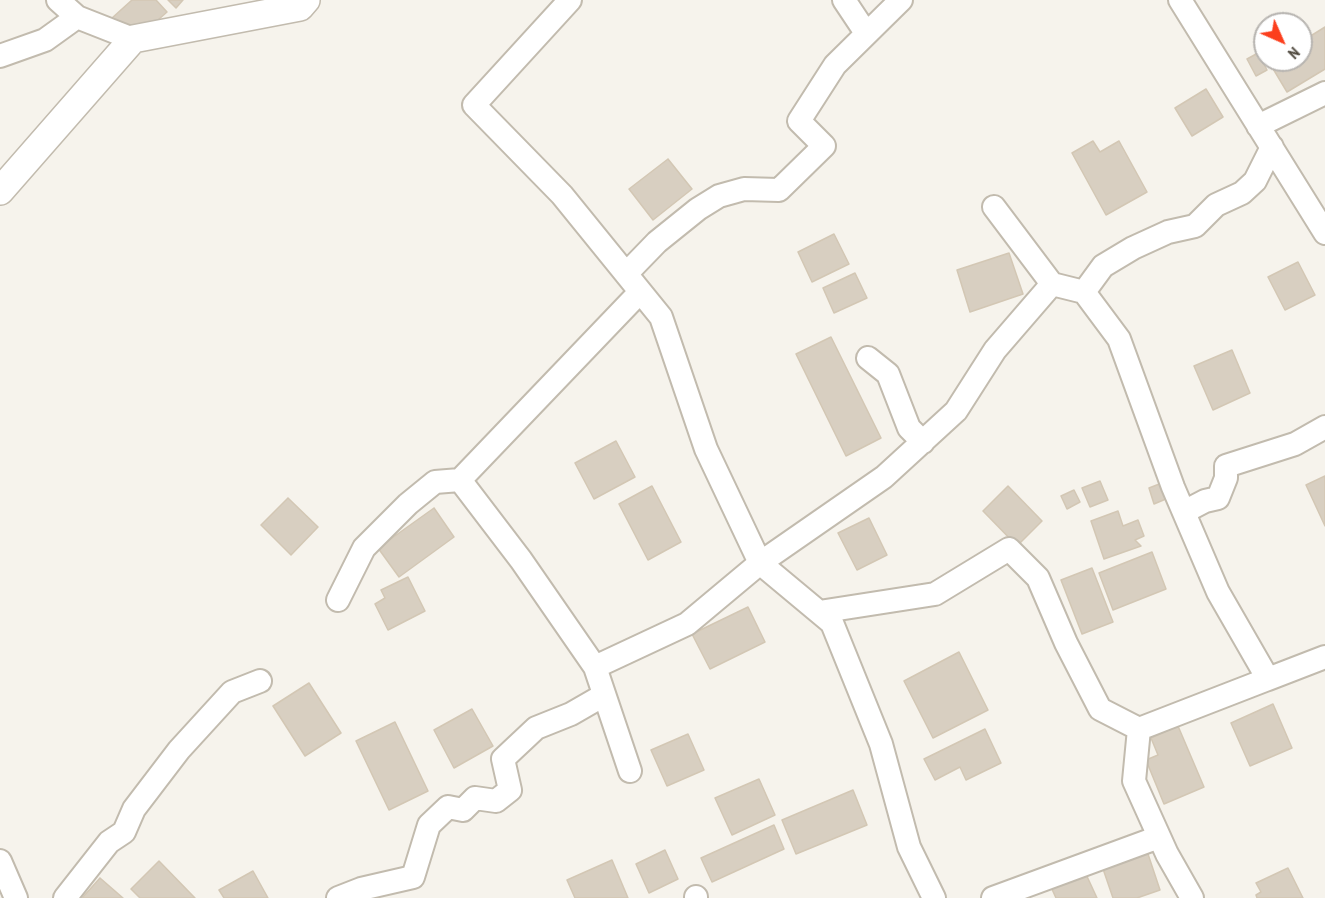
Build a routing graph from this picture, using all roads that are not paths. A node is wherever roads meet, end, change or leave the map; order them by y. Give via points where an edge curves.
1 (58, 0) edge
2 (306, 0) edge
3 (570, 0) edge
4 (844, 0) edge
5 (901, 0) edge
6 (1180, 0) edge
7 (77, 16) junction
8 (866, 33) junction
9 (133, 39) junction
10 (0, 56) edge
11 (1325, 93) edge
12 (1258, 126) junction
13 (1272, 147) junction
14 (0, 191) edge
15 (994, 207) dead end
16 (1325, 233) edge
17 (633, 283) junction
18 (1052, 284) junction
19 (1084, 292) junction
20 (868, 358) dead end
21 (1325, 427) edge
22 (923, 442) junction
23 (460, 480) junction
24 (1184, 512) junction
25 (760, 563) junction
26 (338, 600) dead end
27 (819, 612) junction
28 (1325, 657) edge
29 (595, 667) junction
30 (1268, 679) junction
31 (260, 681) dead end
32 (604, 695) junction
33 (1139, 729) junction
34 (630, 771) dead end
35 (1159, 837) junction
36 (0, 861) edge
37 (16, 898) edge
38 (65, 898) edge
39 (339, 898) edge
40 (934, 898) edge
41 (993, 898) edge
42 (1192, 898) edge

1 - 7 street
2 - 9 street via 300,7
3 - 17 street via 474,105 562,195
4 - 8 street
5 - 8 street
6 - 12 street
7 - 9 street
7 - 10 street via 45,40
8 - 17 street via 835,65 799,121 824,146 778,190 744,189 719,196 698,209 657,242
9 - 14 street
11 - 12 street
12 - 13 street
13 - 16 street
13 - 19 street via 1255,180 1242,193 1216,205 1195,225 1168,232 1103,266
15 - 18 street
17 - 23 street
17 - 25 street via 661,317 706,450
18 - 19 street
18 - 22 street via 995,350 956,411
19 - 24 street via 1119,339
20 - 22 street via 888,374 909,428
21 - 24 street via 1295,444 1226,466 1218,498
22 - 25 street via 884,477
23 - 26 street via 435,482 408,504 364,548
23 - 29 street
24 - 30 street via 1218,592
25 - 27 street
25 - 29 street via 687,624
27 - 33 street via 935,594 1008,549 1038,578 1100,709
27 - 40 street via 832,623 882,744 909,847
28 - 30 street
29 - 32 street
30 - 33 street
31 - 38 street via 232,692 179,750 134,809 124,832 109,843
32 - 34 street
32 - 39 street via 536,728 503,759 510,790 496,801 475,798 463,810 448,807 429,825 413,877
33 - 35 street via 1134,781
35 - 41 street
35 - 42 street
36 - 37 street

